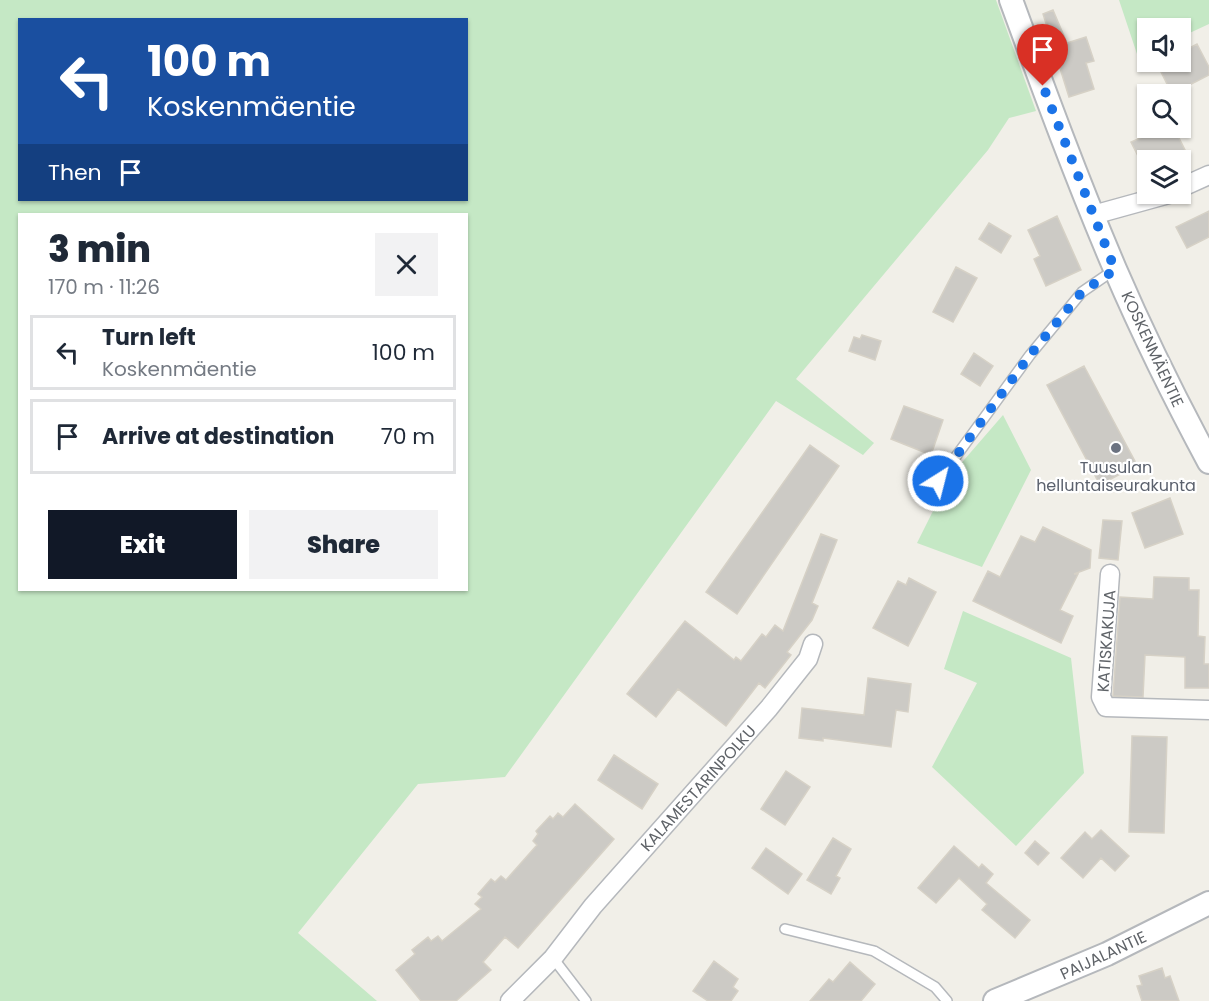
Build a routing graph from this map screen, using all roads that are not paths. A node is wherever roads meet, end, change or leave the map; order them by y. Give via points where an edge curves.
1 (1011, 0) edge
2 (1209, 175) edge
3 (1191, 183) edge
4 (1137, 203) edge
5 (1093, 215) junction
6 (1115, 270) junction
7 (1209, 462) edge
8 (938, 481) dead end
9 (1110, 574) dead end
10 (813, 644) dead end
11 (1209, 710) edge
12 (1209, 903) edge
13 (784, 929) dead end
14 (553, 958) junction
15 (510, 1001) edge
16 (586, 1001) edge
17 (947, 1001) edge
18 (995, 1001) edge

1 - 5 street, KOSKENMÄENTIE
2 - 3 street
4 - 5 street
5 - 6 street, KOSKENMÄENTIE
6 - 7 street, KOSKENMÄENTIE
6 - 8 lane via 1082,292 1030,355
9 - 11 street, KATISKAKUJA via 1101,697 1106,707
10 - 14 street, KALAMESTARINPOLKU via 808,659 769,708 593,906
12 - 18 street, PAIJALANTIE via 1107,954
13 - 17 lane via 874,951 935,987
14 - 15 street, KALAMESTARINPOLKU
14 - 16 lane

